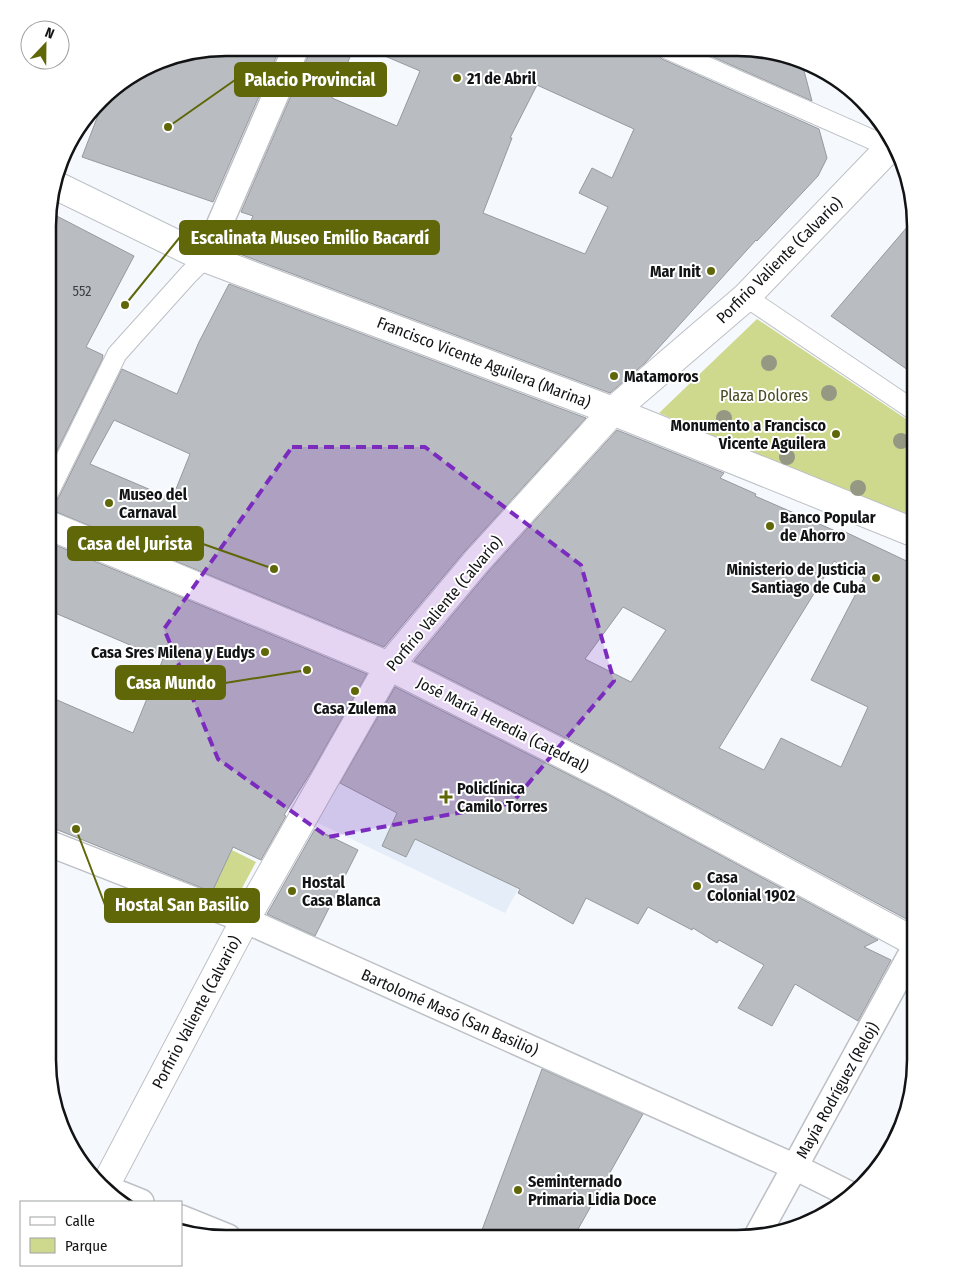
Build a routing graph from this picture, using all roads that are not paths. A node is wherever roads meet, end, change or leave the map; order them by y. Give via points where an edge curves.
1 (293, 56) edge
2 (683, 56) edge
3 (885, 143) edge
4 (889, 152) edge
5 (61, 188) edge
6 (205, 258) junction
7 (746, 297) junction
8 (907, 406) edge
9 (613, 411) junction
10 (56, 476) edge
11 (56, 529) edge
12 (907, 530) edge
13 (389, 666) junction
14 (56, 846) edge
15 (245, 920) junction
16 (906, 937) edge
17 (906, 963) edge
18 (795, 1167) junction
19 (107, 1181) edge
20 (844, 1192) edge
21 (124, 1195) edge
22 (138, 1201) edge
23 (182, 1218) edge
24 (762, 1227) edge
25 (206, 1228) edge

1 - 6 street
2 - 3 street
4 - 7 street, Porfirio Valiente (Calvario)
5 - 6 street, Francisco Vicente Aguilera (Marina)
6 - 9 street, Francisco Vicente Aguilera (Marina)
6 - 10 street via 116,354
7 - 8 street
7 - 9 street, Porfirio Valiente (Calvario)
9 - 12 street, Francisco Vicente Aguilera (Marina)
9 - 13 street, Porfirio Valiente (Calvario) via 476,562
11 - 13 street, José María Heredia (Catedral)
13 - 15 street, Porfirio Valiente (Calvario)
13 - 16 street, José María Heredia (Catedral) via 620,783
14 - 15 street, Bartolomé Masó (San Basilio)
15 - 18 street, Bartolomé Masó (San Basilio)
15 - 19 street, Porfirio Valiente (Calvario)
17 - 18 street, Mayía Rodríguez (Reloj)
18 - 20 street, Bartolomé Masó (San Basilio)
18 - 24 street, Mayía Rodríguez (Reloj)
21 - 22 street
23 - 25 street

